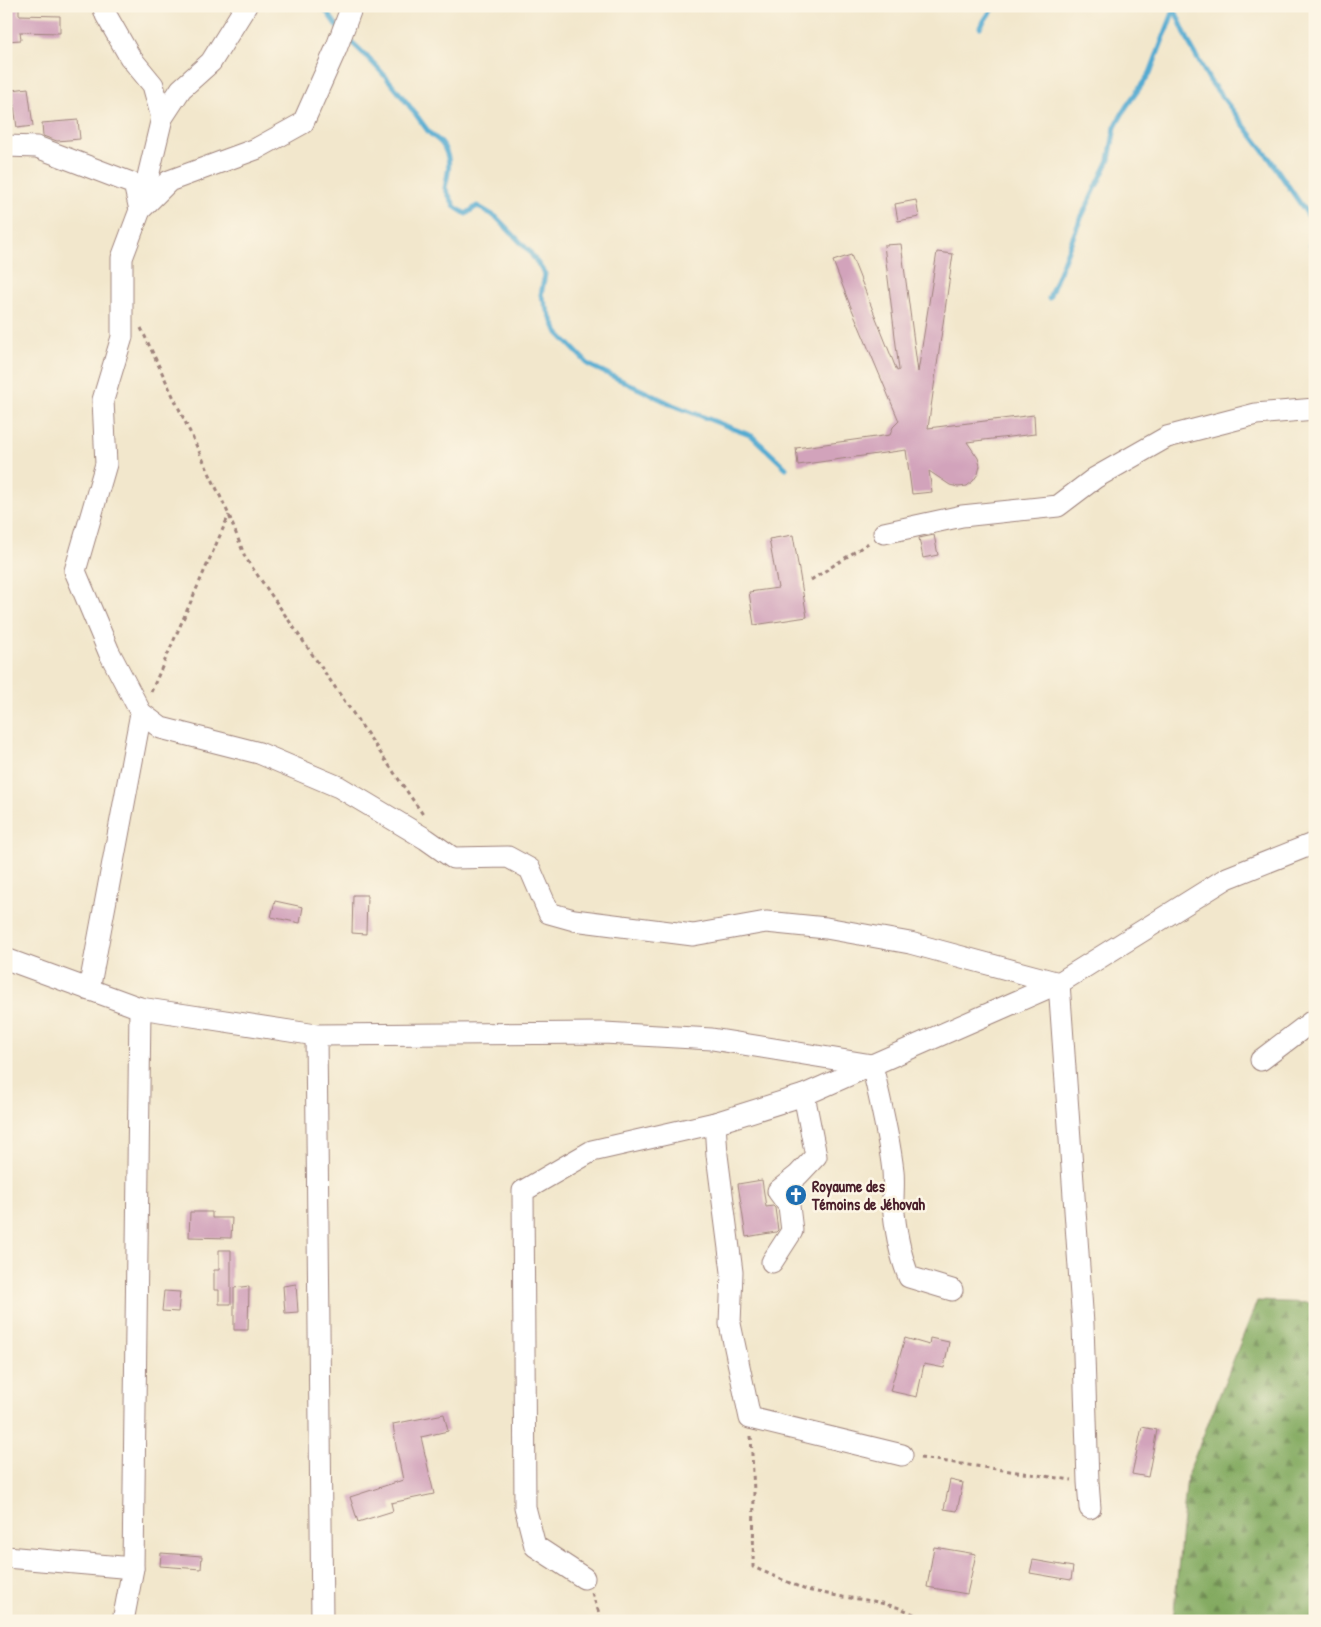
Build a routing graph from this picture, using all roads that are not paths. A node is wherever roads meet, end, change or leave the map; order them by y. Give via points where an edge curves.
1 (103, 6) edge
2 (246, 6) edge
3 (352, 6) edge
4 (162, 118) junction
5 (6, 146) edge
6 (140, 210) junction
7 (1315, 408) edge
8 (884, 533) road end
9 (142, 713) junction
10 (1315, 843) edge
11 (6, 959) edge
12 (1059, 983) junction
13 (89, 990) junction
14 (140, 1008) junction
15 (1315, 1019) edge
16 (316, 1035) junction
17 (1262, 1060) dead end
18 (872, 1064) junction
19 (804, 1095) junction
20 (715, 1123) junction
21 (772, 1262) dead end
22 (952, 1290) dead end
23 (902, 1455) road end
24 (1090, 1508) dead end
25 (6, 1557) edge
26 (133, 1568) junction
27 (584, 1578) road end
28 (123, 1621) edge
29 (322, 1621) edge

1 - 4 street via 130,57 153,85
2 - 4 street via 211,62 181,89
3 - 6 street via 303,123 256,149 169,181
4 - 6 street
5 - 6 street via 37,147 134,184
6 - 9 street via 122,258 122,337 103,400 106,464 74,571 109,652
7 - 8 street via 1256,414 1167,437 1095,478 1058,506 962,516
9 - 12 street via 161,728 258,752 339,787 453,858 508,857 530,869 549,913 574,920 693,935 766,922 826,928 910,942
9 - 13 street
10 - 12 street via 1227,878
11 - 13 street
12 - 18 street
12 - 24 street via 1083,1324
13 - 14 street
14 - 16 street
14 - 26 street
15 - 17 street
16 - 18 street via 604,1033 712,1039
16 - 29 street
18 - 19 street
18 - 22 street via 894,1172 896,1236 905,1268 909,1277
19 - 20 street
19 - 21 street via 816,1156 778,1191 789,1206 792,1231
20 - 23 street via 732,1272 730,1324 750,1418
20 - 27 street via 592,1151 523,1191 526,1507 535,1546
25 - 26 street
26 - 28 street

